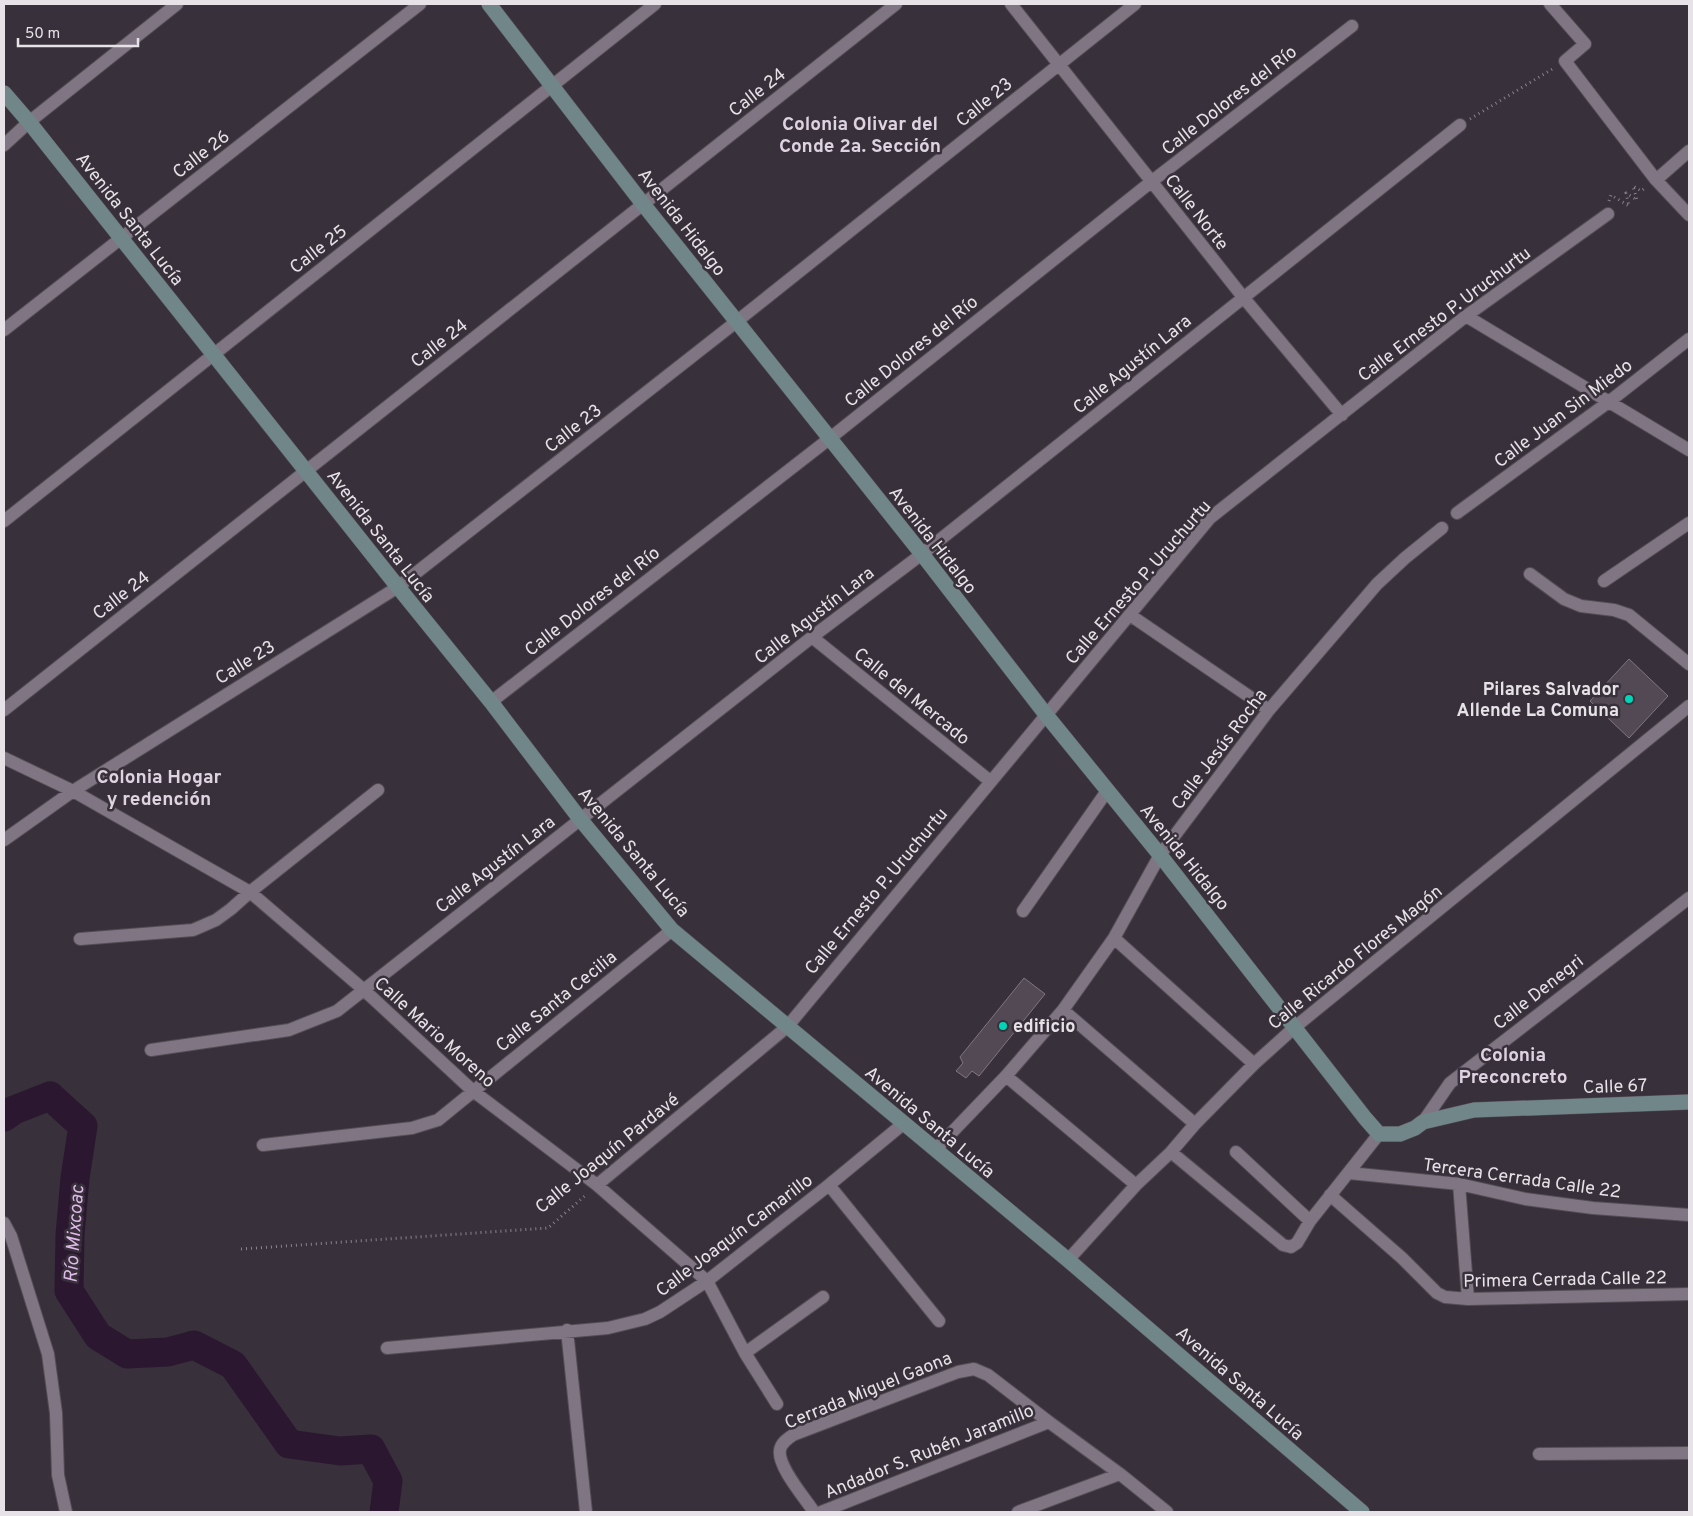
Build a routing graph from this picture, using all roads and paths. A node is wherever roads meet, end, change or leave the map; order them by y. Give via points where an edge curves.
1 (177, 4) edge
2 (420, 4) edge
3 (489, 4) edge
4 (655, 4) edge
5 (896, 4) edge
6 (1011, 4) edge
7 (1135, 4) edge
8 (1550, 4) edge
9 (1352, 26) dead end
10 (1566, 61) junction
11 (1059, 64) junction
12 (552, 85) junction
13 (4, 93) edge
14 (29, 122) junction
15 (1460, 125) joint
16 (4, 145) edge
17 (1689, 151) edge
18 (1656, 180) junction
19 (1151, 182) junction
20 (643, 204) junction
21 (1608, 214) joint
22 (1689, 216) edge
23 (122, 238) junction
24 (1243, 297) junction
25 (1466, 316) junction
26 (736, 322) junction
27 (4, 330) edge
28 (1689, 339) edge
29 (213, 355) junction
30 (1610, 401) junction
31 (1342, 415) junction
32 (829, 439) junction
33 (1689, 450) edge
34 (306, 471) junction
35 (1457, 513) dead end
36 (4, 522) edge
37 (1689, 523) edge
38 (1442, 528) dead end
39 (922, 554) junction
40 (1530, 574) dead end
41 (1604, 582) dead end
42 (398, 587) junction
43 (1130, 615) junction
44 (812, 637) junction
45 (1689, 664) edge
46 (491, 702) junction
47 (1689, 706) edge
48 (4, 710) edge
49 (1269, 710) junction
50 (1046, 716) junction
51 (4, 758) edge
52 (990, 782) junction
53 (378, 790) dead end
54 (73, 791) junction
55 (1107, 791) junction
56 (580, 819) junction
57 (4, 840) edge
58 (1160, 855) junction
59 (250, 892) junction
60 (1689, 898) edge
61 (1024, 911) dead end
62 (672, 930) junction
63 (1114, 938) junction
64 (80, 939) dead end
65 (364, 990) junction
66 (1063, 1010) junction
67 (787, 1027) junction
68 (1295, 1027) junction
69 (152, 1050) dead end
70 (1254, 1064) junction
71 (1006, 1076) junction
72 (472, 1091) junction
73 (1689, 1102) edge
74 (1423, 1122) junction
75 (903, 1124) junction
76 (1195, 1124) junction
77 (1379, 1134) junction
78 (263, 1146) dead end
79 (935, 1150) junction
80 (1171, 1152) junction
81 (1236, 1152) dead end
82 (1349, 1173) junction
83 (1460, 1184) junction
84 (597, 1185) junction
85 (829, 1185) junction
86 (1136, 1186) junction
87 (1330, 1195) junction
88 (1689, 1216) edge
89 (1310, 1221) junction
90 (4, 1223) edge
91 (241, 1249) dead end
92 (1068, 1260) junction
93 (707, 1281) junction
94 (1689, 1294) edge
95 (823, 1297) dead end
96 (1468, 1298) junction
97 (939, 1321) dead end
98 (567, 1330) junction
99 (387, 1348) dead end
100 (745, 1353) junction
101 (777, 1404) dead end
102 (1049, 1422) junction
103 (1689, 1453) edge
104 (1539, 1454) dead end
105 (1120, 1474) junction
106 (66, 1512) edge
107 (586, 1512) edge
108 (814, 1512) edge
109 (821, 1512) edge
110 (1018, 1512) edge
111 (1167, 1512) edge
112 (1362, 1512) edge

1 - 14 street
2 - 23 street, Calle 26
3 - 12 street, Avenida Hidalgo
4 - 12 street, Calle 25
5 - 20 street, Calle 24
6 - 11 street, Calle Norte
7 - 11 street, Calle 23
8 - 10 street via 1585,44
9 - 19 street, Calle Dolores del Río
10 - 15 path
10 - 18 street
11 - 19 street, Calle Norte
11 - 26 street, Calle 23
12 - 20 street, Avenida Hidalgo
12 - 29 street, Calle 25
13 - 14 street, Avenida Santa Lucía
14 - 16 street
14 - 23 street, Avenida Santa Lucía
15 - 24 street, Calle Agustín Lara
17 - 18 street
18 - 21 path via 1641,191 1634,186 1637,200 1626,193 1629,206 1611,195
18 - 22 street
19 - 24 street, Calle Norte
19 - 32 street, Calle Dolores del Río
20 - 26 street, Avenida Hidalgo
20 - 34 street, Calle 24
21 - 25 street, Calle Ernesto P. Uruchurtu
23 - 27 street, Calle 26
23 - 29 street, Avenida Santa Lucía
24 - 31 street, Calle Norte
24 - 39 street, Calle Agustín Lara
25 - 30 street
25 - 31 street, Calle Ernesto P. Uruchurtu
26 - 32 street, Avenida Hidalgo
26 - 42 street, Calle 23
28 - 30 street, Calle Juan Sin Miedo
29 - 34 street, Avenida Santa Lucía
29 - 36 street, Calle 25
30 - 33 street
30 - 35 street, Calle Juan Sin Miedo
31 - 43 street, Calle Ernesto P. Uruchurtu via 1210,518
32 - 39 street, Avenida Hidalgo
32 - 46 street, Calle Dolores del Río
34 - 42 street, Avenida Santa Lucía
34 - 48 street, Calle 24
37 - 41 street
38 - 49 street, Calle Jesús Rocha via 1377,584
39 - 44 street, Calle Agustín Lara
39 - 50 street, Avenida Hidalgo
40 - 45 street via 1564,599 1581,606 1629,615
42 - 46 street, Avenida Santa Lucía
42 - 54 street, Calle 23
43 - 49 street
43 - 50 street, Calle Ernesto P. Uruchurtu
44 - 52 street, Calle del Mercado
44 - 56 street, Calle Agustín Lara
46 - 56 street, Avenida Santa Lucía
47 - 68 street, Calle Ricardo Flores Magón
49 - 58 street, Calle Jesús Rocha
50 - 52 street, Calle Ernesto P. Uruchurtu
50 - 55 street, Avenida Hidalgo
51 - 54 street, Calle Mario Moreno
52 - 67 street, Calle Ernesto P. Uruchurtu
53 - 59 street
54 - 57 street, Calle 23
54 - 59 street, Calle Mario Moreno
55 - 58 street, Avenida Hidalgo
55 - 61 street
56 - 62 street, Avenida Santa Lucía
56 - 65 street, Calle Agustín Lara
58 - 63 street, Calle Jesús Rocha
58 - 68 street, Avenida Hidalgo
59 - 64 street via 231,910 193,930
59 - 65 street, Calle Mario Moreno
60 - 74 street, Calle Denegri via 1450,1083
62 - 67 street, Avenida Santa Lucía
62 - 72 street, Calle Santa Cecilia
63 - 66 street, Calle Jesús Rocha
63 - 70 street
65 - 69 street, Calle Agustín Lara via 337,1011 289,1030
65 - 72 street, Calle Mario Moreno
66 - 71 street, Calle Jesús Rocha
66 - 76 street
67 - 75 street, Avenida Santa Lucía
67 - 84 street, Calle Joaquín Pardavé
68 - 70 street, Calle Ricardo Flores Magón
68 - 77 street, Avenida Hidalgo
70 - 76 street, Calle Ricardo Flores Magón
71 - 79 street, Calle Jesús Rocha
71 - 86 street
72 - 78 street, Calle Santa Cecilia via 438,1120 412,1128
72 - 84 street, Calle Mario Moreno
73 - 74 street, Calle 67 via 1482,1110
74 - 77 street, Calle Denegri via 1400,1134
75 - 79 street, Avenida Santa Lucía
75 - 85 street, Calle Joaquín Camarillo
76 - 80 street, Calle Ricardo Flores Magón
77 - 82 street
79 - 92 street, Avenida Santa Lucía
80 - 86 street, Calle Ricardo Flores Magón
80 - 89 street via 1283,1245 1291,1247 1297,1244
81 - 89 street
82 - 83 street, Tercera Cerrada Calle 22
82 - 87 street
83 - 88 street, Tercera Cerrada Calle 22 via 1525,1199
83 - 96 street
84 - 91 path, Calle Joaquín Pardavé via 548,1228
84 - 93 street, Calle Mario Moreno
85 - 93 street, Calle Joaquín Camarillo
85 - 97 street
86 - 92 street, Calle Ricardo Flores Magón
87 - 89 street
87 - 96 street, Primera Cerrada Calle 22 via 1437,1293 1445,1297
90 - 106 street via 48,1354 56,1413 58,1475
92 - 112 street, Avenida Santa Lucía
93 - 98 street, Calle Joaquín Camarillo via 645,1319 608,1328
93 - 100 street, Calle Mario Moreno
94 - 96 street, Primera Cerrada Calle 22
95 - 100 street
98 - 99 street, Calle Joaquín Camarillo
98 - 107 street
100 - 101 street, Calle Mario Moreno
102 - 105 street
102 - 108 street, Cerrada Miguel Gaona via 988,1375 974,1369 958,1372 793,1435 780,1448 783,1465
102 - 109 street, Andador S. Rubén Jaramillo
103 - 104 street
105 - 110 street
105 - 111 street

